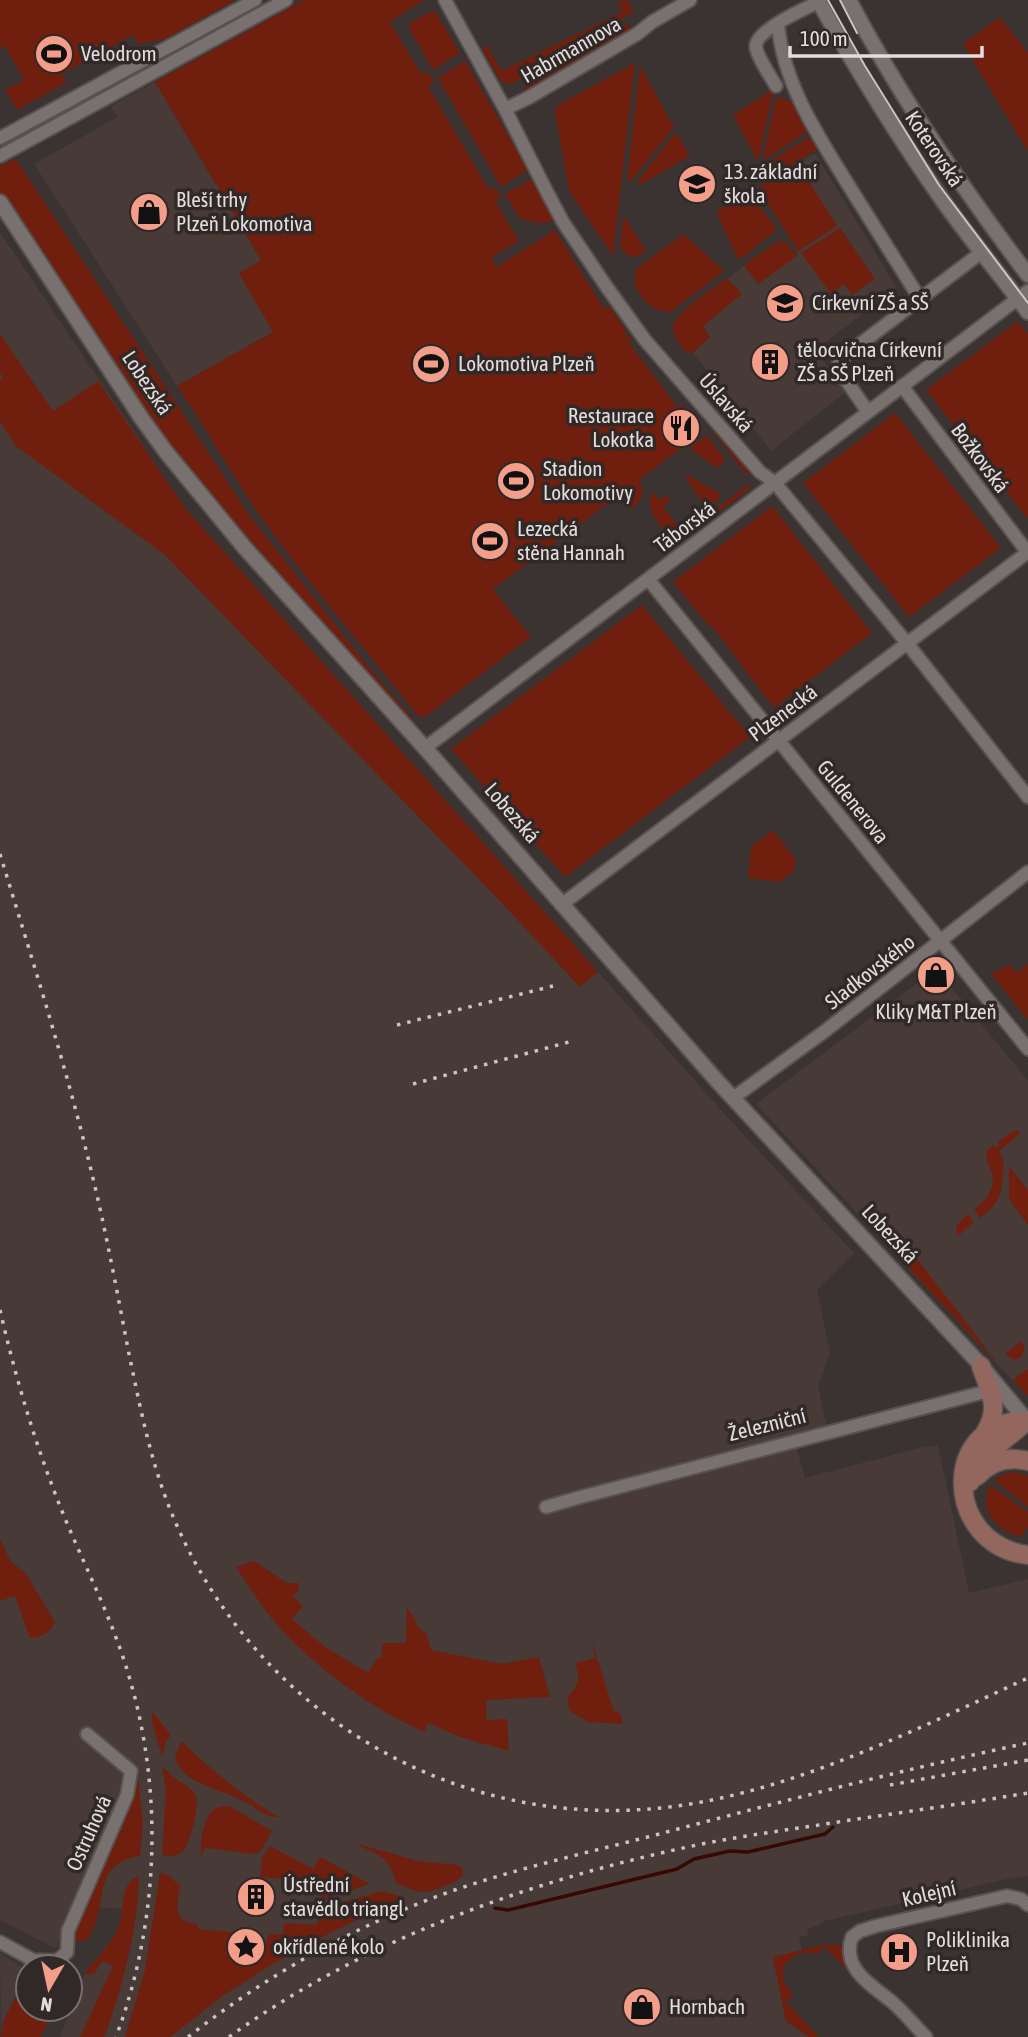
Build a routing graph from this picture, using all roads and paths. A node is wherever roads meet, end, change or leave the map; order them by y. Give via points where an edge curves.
1 (255, 0) edge
2 (286, 0) edge
3 (445, 0) edge
4 (690, 0) edge
5 (849, 0) edge
6 (819, 1) edge
7 (778, 24) junction
8 (776, 86) dead end
9 (505, 109) junction
10 (0, 138) edge
11 (0, 156) edge
12 (0, 202) edge
13 (982, 253) junction
14 (1028, 275) edge
15 (1023, 295) edge
16 (920, 299) junction
17 (1028, 312) edge
18 (902, 386) junction
19 (868, 412) junction
20 (775, 483) junction
21 (1028, 552) edge
22 (648, 579) junction
23 (907, 643) junction
24 (779, 740) junction
25 (425, 748) junction
26 (1028, 797) edge
27 (1028, 872) edge
28 (561, 905) junction
29 (940, 941) junction
30 (1028, 1049) edge
31 (733, 1098) junction
32 (981, 1366) joint
33 (995, 1389) junction
34 (1024, 1417) edge
35 (975, 1447) junction
36 (1028, 1461) edge
37 (546, 1507) dead end
38 (976, 1525) junction
39 (1028, 1555) edge
40 (87, 1734) dead end
41 (1028, 1905) edge
42 (0, 1942) edge
43 (926, 2037) edge

1 - 10 street
2 - 11 street
3 - 9 street, Úslavská
4 - 9 street, Habrmannova
5 - 14 street, Koterovská via 903,97
6 - 7 street
6 - 13 street, Koterovská via 912,156
7 - 8 street via 761,34 756,45
7 - 16 street via 779,44 815,131
9 - 20 street, Úslavská via 564,222 626,315 760,472
12 - 25 street, Lobezská via 166,452 244,547
13 - 15 street, Koterovská
13 - 16 street
15 - 17 street, Koterovská
15 - 18 street, Táborská
16 - 19 street via 839,360 839,370
18 - 19 street, Táborská
18 - 21 street, Božkovská
19 - 20 street, Táborská
20 - 22 street, Táborská
20 - 23 street, Úslavská
21 - 23 street, Plzenecká
22 - 24 street, Guldenerova
22 - 25 street, Táborská
23 - 24 street, Plzenecká
23 - 26 street, Úslavská
24 - 28 street, Plzenecká
24 - 29 street, Guldenerova
25 - 28 street, Lobezská
27 - 29 street, Sladkovského
28 - 31 street, Lobezská
29 - 30 street, Guldenerova
29 - 31 street, Sladkovského
31 - 32 street, Lobezská
32 - 33 main road
33 - 34 street
33 - 35 main road via 994,1416
33 - 37 street, Železniční
34 - 35 main road via 999,1425
34 - 38 main road via 976,1468 968,1494
35 - 38 main road via 962,1480 965,1502
36 - 38 main road via 1004,1460 980,1472 970,1494
38 - 39 main road via 996,1545
40 - 42 street, Ostruhová via 131,1772 127,1795 68,1931 67,1952 57,1961 33,1960
41 - 43 street, Kolejní via 1007,1896 860,1931 850,1939 856,1972

